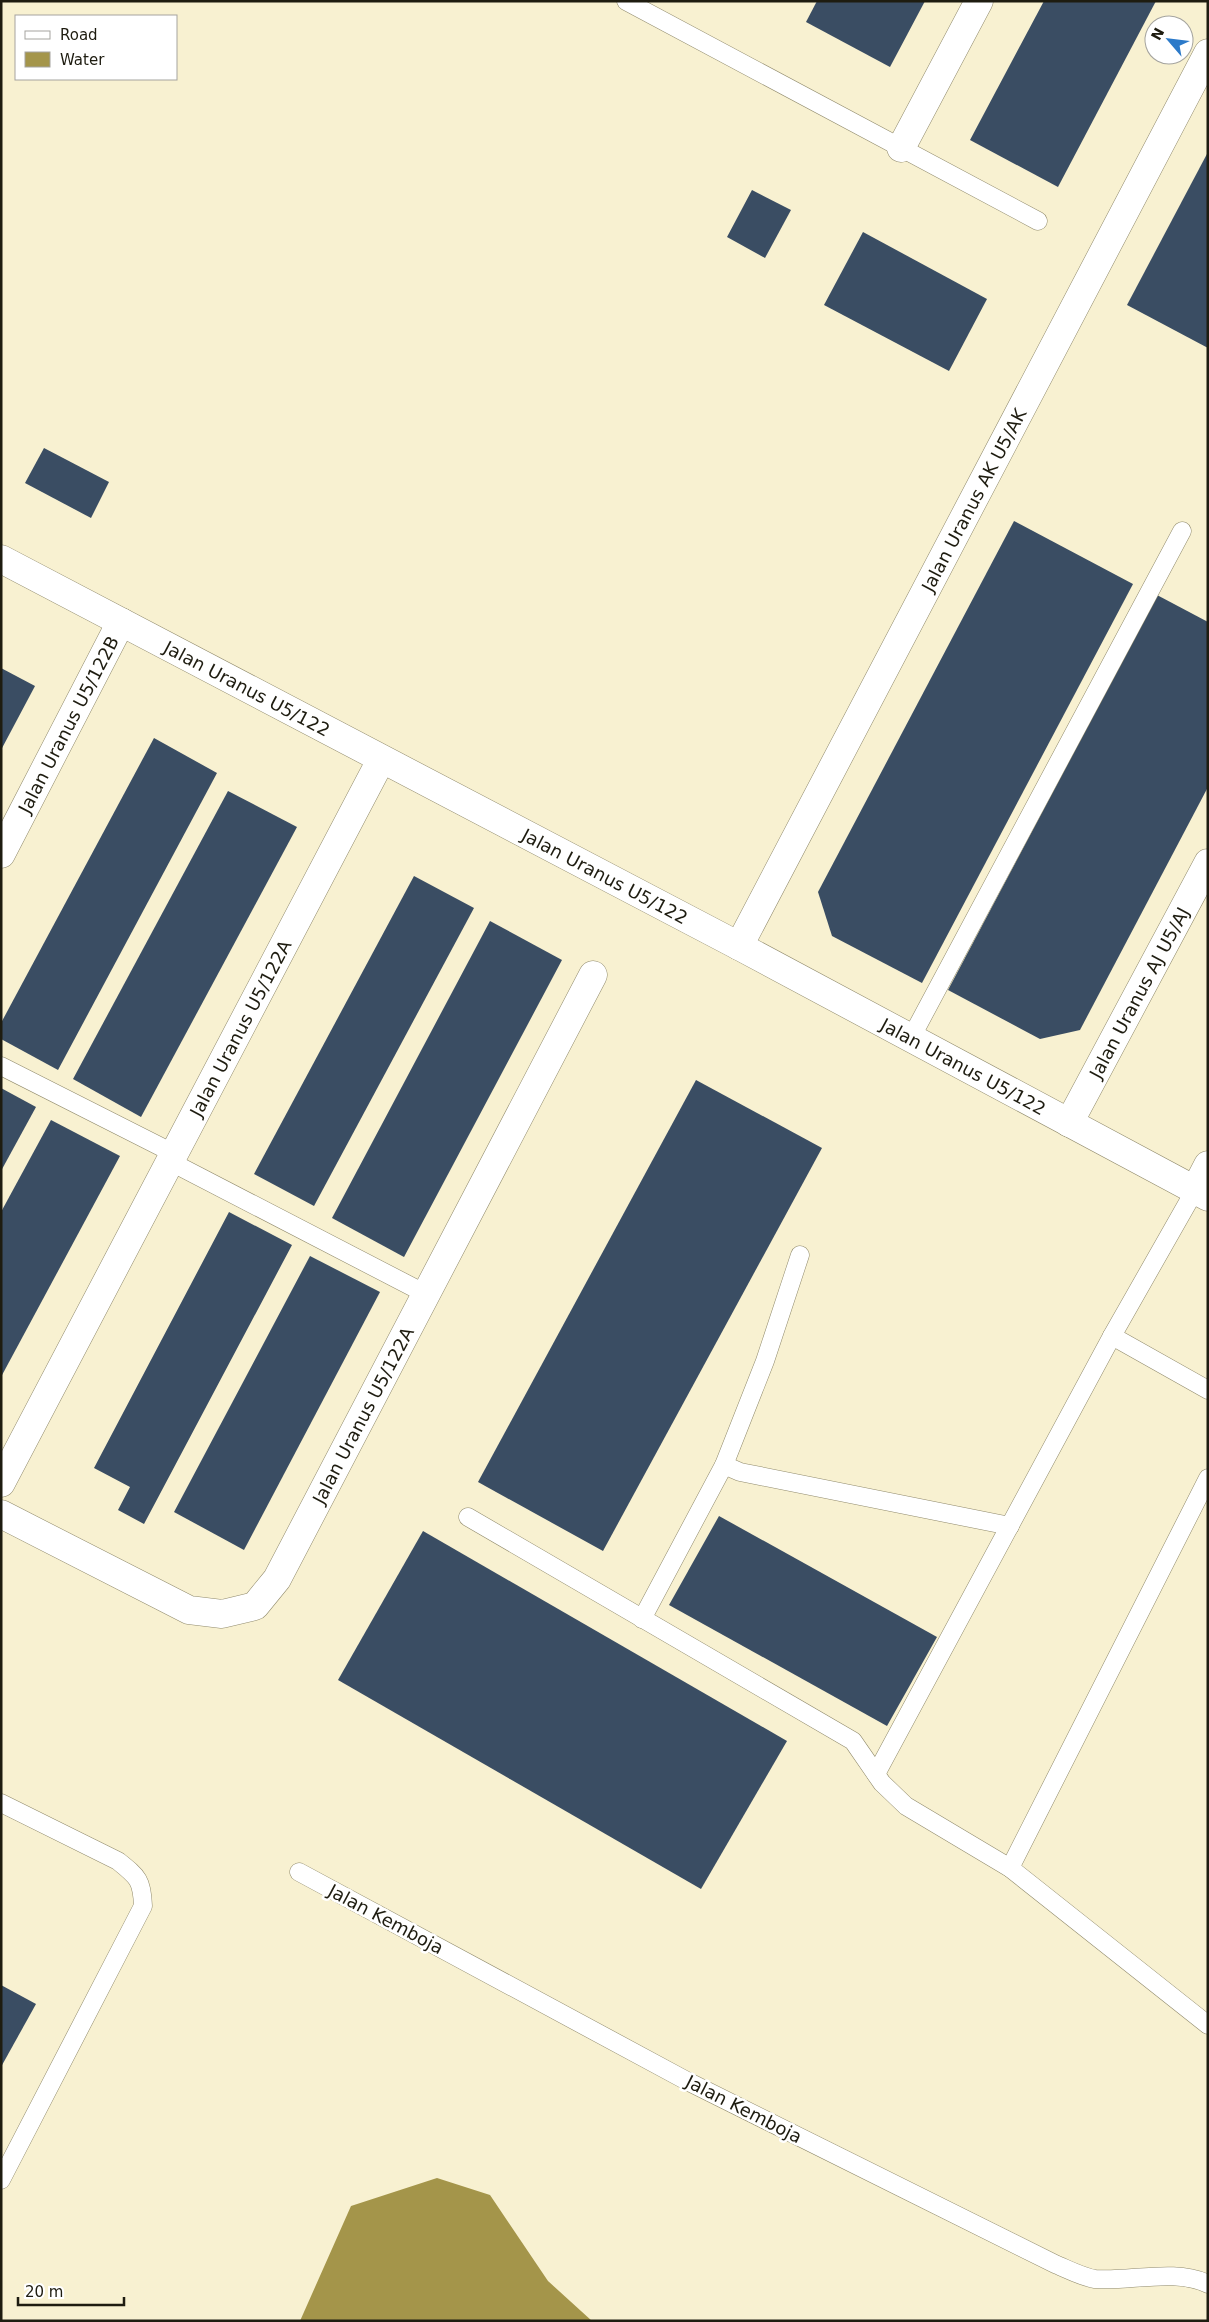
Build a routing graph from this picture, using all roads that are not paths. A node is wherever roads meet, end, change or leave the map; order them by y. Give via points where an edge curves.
1 (626, 1) edge
2 (979, 1) edge
3 (1208, 53) edge
4 (901, 148) junction
5 (1038, 221) dead end
6 (1182, 531) dead end
7 (1, 559) edge
8 (121, 622) junction
9 (381, 760) junction
10 (1, 854) edge
11 (1208, 863) edge
12 (739, 946) junction
13 (593, 975) dead end
14 (911, 1038) junction
15 (1, 1066) edge
16 (1069, 1123) junction
17 (171, 1157) junction
18 (1208, 1165) edge
19 (1201, 1193) edge
20 (800, 1255) dead end
21 (426, 1294) junction
22 (1112, 1336) junction
23 (1208, 1390) edge
24 (724, 1465) junction
25 (1208, 1478) edge
26 (1, 1483) edge
27 (1, 1514) edge
28 (468, 1517) dead end
29 (1010, 1526) junction
30 (642, 1619) junction
31 (876, 1774) junction
32 (1, 1803) edge
33 (1010, 1868) junction
34 (299, 1872) dead end
35 (1208, 2025) edge
36 (1, 2180) edge
37 (1208, 2284) edge

1 - 4 lane
2 - 4 street
3 - 12 street, Jalan Uranus AK U5/AK
4 - 5 lane
6 - 14 lane
7 - 8 street, Jalan Uranus U5/122
8 - 9 street, Jalan Uranus U5/122
8 - 10 street, Jalan Uranus U5/122B
9 - 12 street, Jalan Uranus U5/122
9 - 17 street, Jalan Uranus U5/122A
11 - 16 street, Jalan Uranus AJ U5/AJ
12 - 14 street, Jalan Uranus U5/122
13 - 21 street, Jalan Uranus U5/122A
14 - 16 street, Jalan Uranus U5/122
15 - 17 lane
16 - 19 street, Jalan Uranus U5/122
17 - 21 lane
17 - 26 street, Jalan Uranus U5/122A
18 - 19 street
19 - 22 lane
20 - 24 lane via 765,1361
21 - 27 street, Jalan Uranus U5/122A via 277,1579 256,1606 222,1614 189,1610
22 - 23 lane
22 - 29 lane
24 - 29 lane via 740,1472
24 - 30 lane
25 - 33 lane
28 - 30 lane
29 - 31 lane
30 - 31 lane via 854,1741
31 - 33 lane via 906,1806
32 - 36 lane via 118,1861 142,1886 143,1906
33 - 35 lane
34 - 37 lane, Jalan Kemboja via 687,2081 1055,2264 1094,2279 1164,2276

